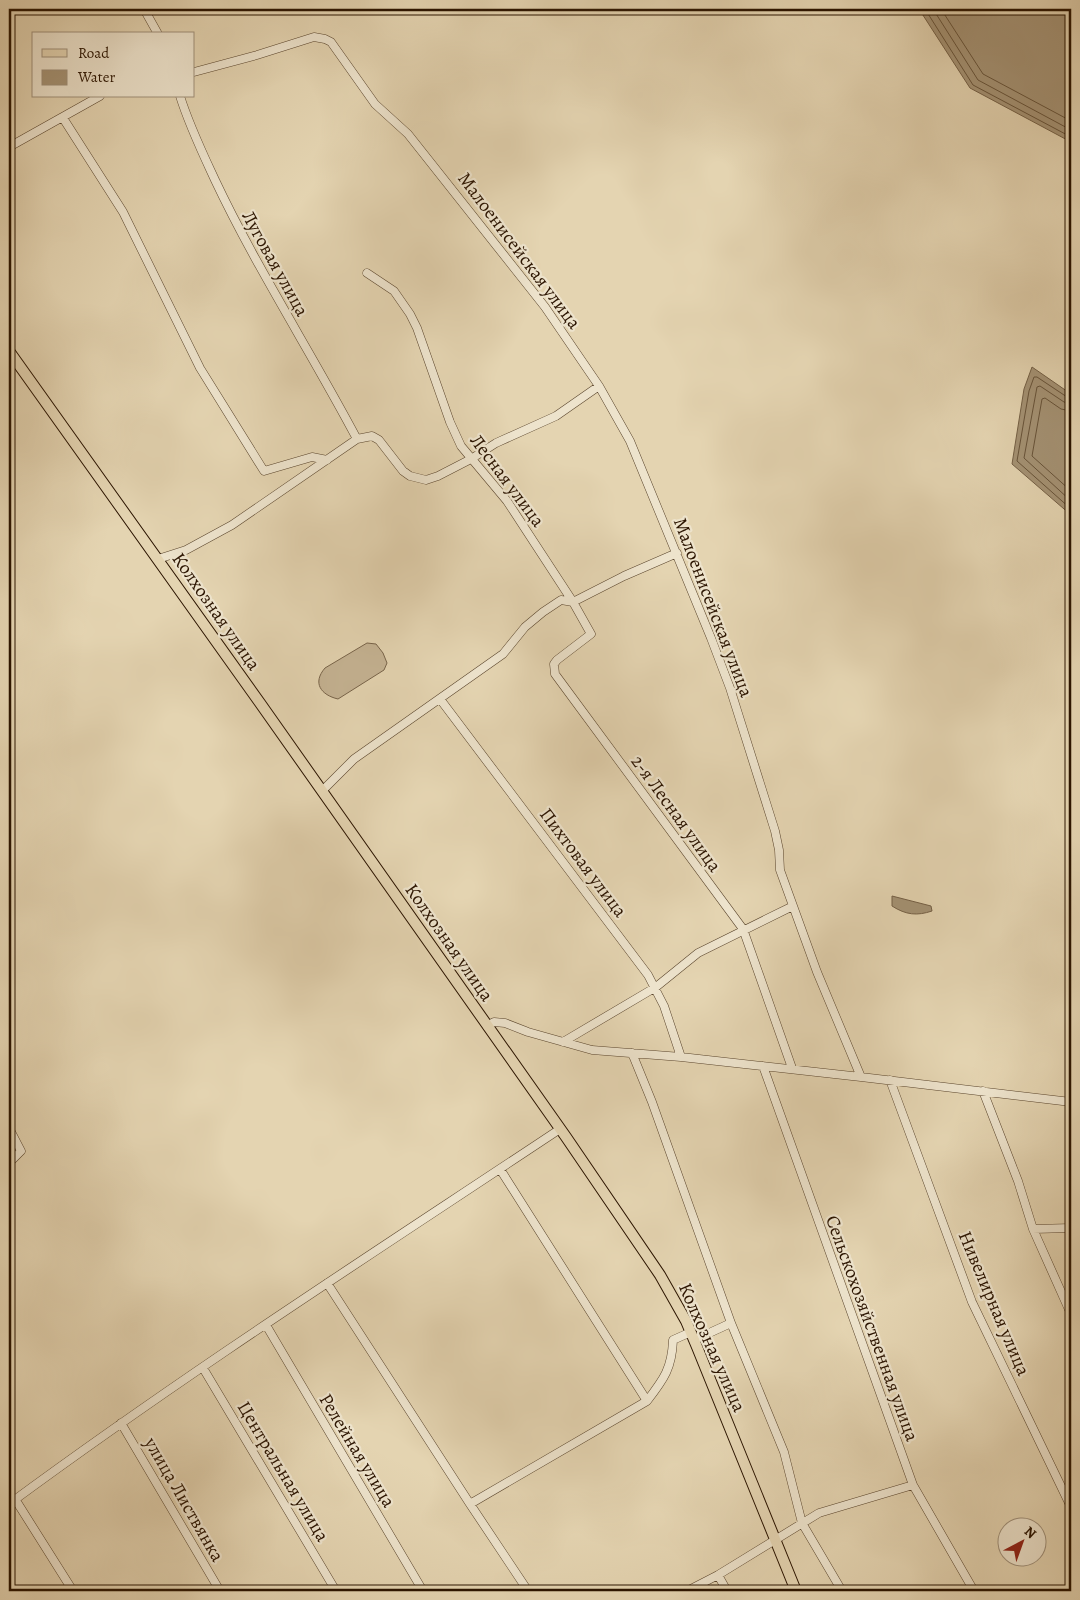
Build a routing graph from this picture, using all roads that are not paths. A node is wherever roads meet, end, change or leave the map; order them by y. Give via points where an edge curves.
1 (144, 9) edge
2 (157, 32) edge
3 (195, 72) edge
4 (97, 98) edge
5 (181, 98) edge
6 (63, 118) junction
7 (9, 147) edge
8 (368, 273) dead end
9 (9, 351) edge
10 (599, 386) junction
11 (357, 439) junction
12 (471, 459) junction
13 (327, 460) junction
14 (676, 553) junction
15 (158, 559) junction
16 (573, 602) junction
17 (440, 699) junction
18 (322, 791) junction
19 (793, 906) junction
20 (743, 929) junction
21 (656, 987) junction
22 (487, 1026) junction
23 (563, 1042) junction
24 (632, 1053) junction
25 (681, 1056) junction
26 (763, 1066) junction
27 (792, 1068) junction
28 (861, 1077) junction
29 (890, 1080) junction
30 (983, 1091) junction
31 (1071, 1102) edge
32 (9, 1128) edge
33 (560, 1129) junction
34 (9, 1163) edge
35 (500, 1169) junction
36 (1071, 1228) edge
37 (1033, 1230) junction
38 (328, 1284) junction
39 (1071, 1314) edge
40 (731, 1323) junction
41 (266, 1325) junction
42 (693, 1336) junction
43 (203, 1368) junction
44 (647, 1401) junction
45 (122, 1423) junction
46 (912, 1485) junction
47 (12, 1501) edge
48 (470, 1504) junction
49 (1071, 1507) edge
50 (802, 1523) junction
51 (776, 1541) junction
52 (718, 1575) junction
53 (74, 1591) edge
54 (220, 1591) edge
55 (336, 1591) edge
56 (422, 1591) edge
57 (528, 1591) edge
58 (687, 1591) edge
59 (727, 1591) edge
60 (796, 1591) edge
61 (842, 1591) edge
62 (974, 1591) edge

1 - 2 street
3 - 10 street, Малоенисейская улица via 314,36 332,42 375,104 428,157 545,306
4 - 6 street
5 - 11 street, Луговая улица via 189,126 230,212
6 - 7 street
6 - 13 street via 122,212 200,368 264,471 312,457
8 - 12 street, Лесная улица via 394,291 418,328 450,422
9 - 15 main road, Колхозная улица
10 - 12 street via 556,416 496,443
10 - 14 street, Малоенисейская улица via 630,441
11 - 12 street via 372,436 379,440 403,471 426,480
11 - 13 street
12 - 16 street, Лесная улица via 507,501
13 - 15 street via 232,525 186,550
14 - 16 street
14 - 19 street, Малоенисейская улица via 730,688 776,830 780,870
15 - 18 main road, Колхозная улица
16 - 17 street via 561,600 543,612 525,627 503,654
16 - 20 street, 2-я Лесная улица via 591,634 556,660 555,674
17 - 18 street via 354,759
17 - 21 street, Пихтовая улица
18 - 22 main road, Колхозная улица
19 - 20 street
19 - 28 street, Малоенисейская улица
20 - 21 street via 698,953
20 - 27 street, 2-я Лесная улица
21 - 23 street
21 - 25 street, Пихтовая улица
22 - 23 street via 494,1022 505,1023
22 - 33 main road, Колхозная улица
23 - 24 street via 592,1050
24 - 25 street
24 - 40 street
25 - 26 street
26 - 27 street
26 - 46 street, Сельскохозяйственная улица
27 - 28 street
28 - 29 street
29 - 30 street
29 - 49 street, Нивелирная улица via 972,1302
30 - 31 street
30 - 37 street
32 - 34 street via 21,1151
33 - 35 street
33 - 42 main road, Колхозная улица via 660,1275
35 - 38 street
35 - 44 street
36 - 37 street
37 - 39 street
38 - 41 street
38 - 48 street
40 - 42 street
40 - 50 street via 784,1452
41 - 43 street
41 - 56 street, Релейная улица
42 - 44 street via 674,1340 673,1358 663,1380
42 - 51 main road, Колхозная улица
43 - 45 street
43 - 55 street, Центральная улица
44 - 48 street
45 - 47 street
45 - 54 street, улица Листвянка
46 - 50 street via 819,1513
46 - 62 street, Сельскохозяйственная улица
47 - 53 street
48 - 57 street
50 - 51 street
50 - 61 street
51 - 52 street
51 - 60 main road, Колхозная улица
52 - 58 street
52 - 59 street

